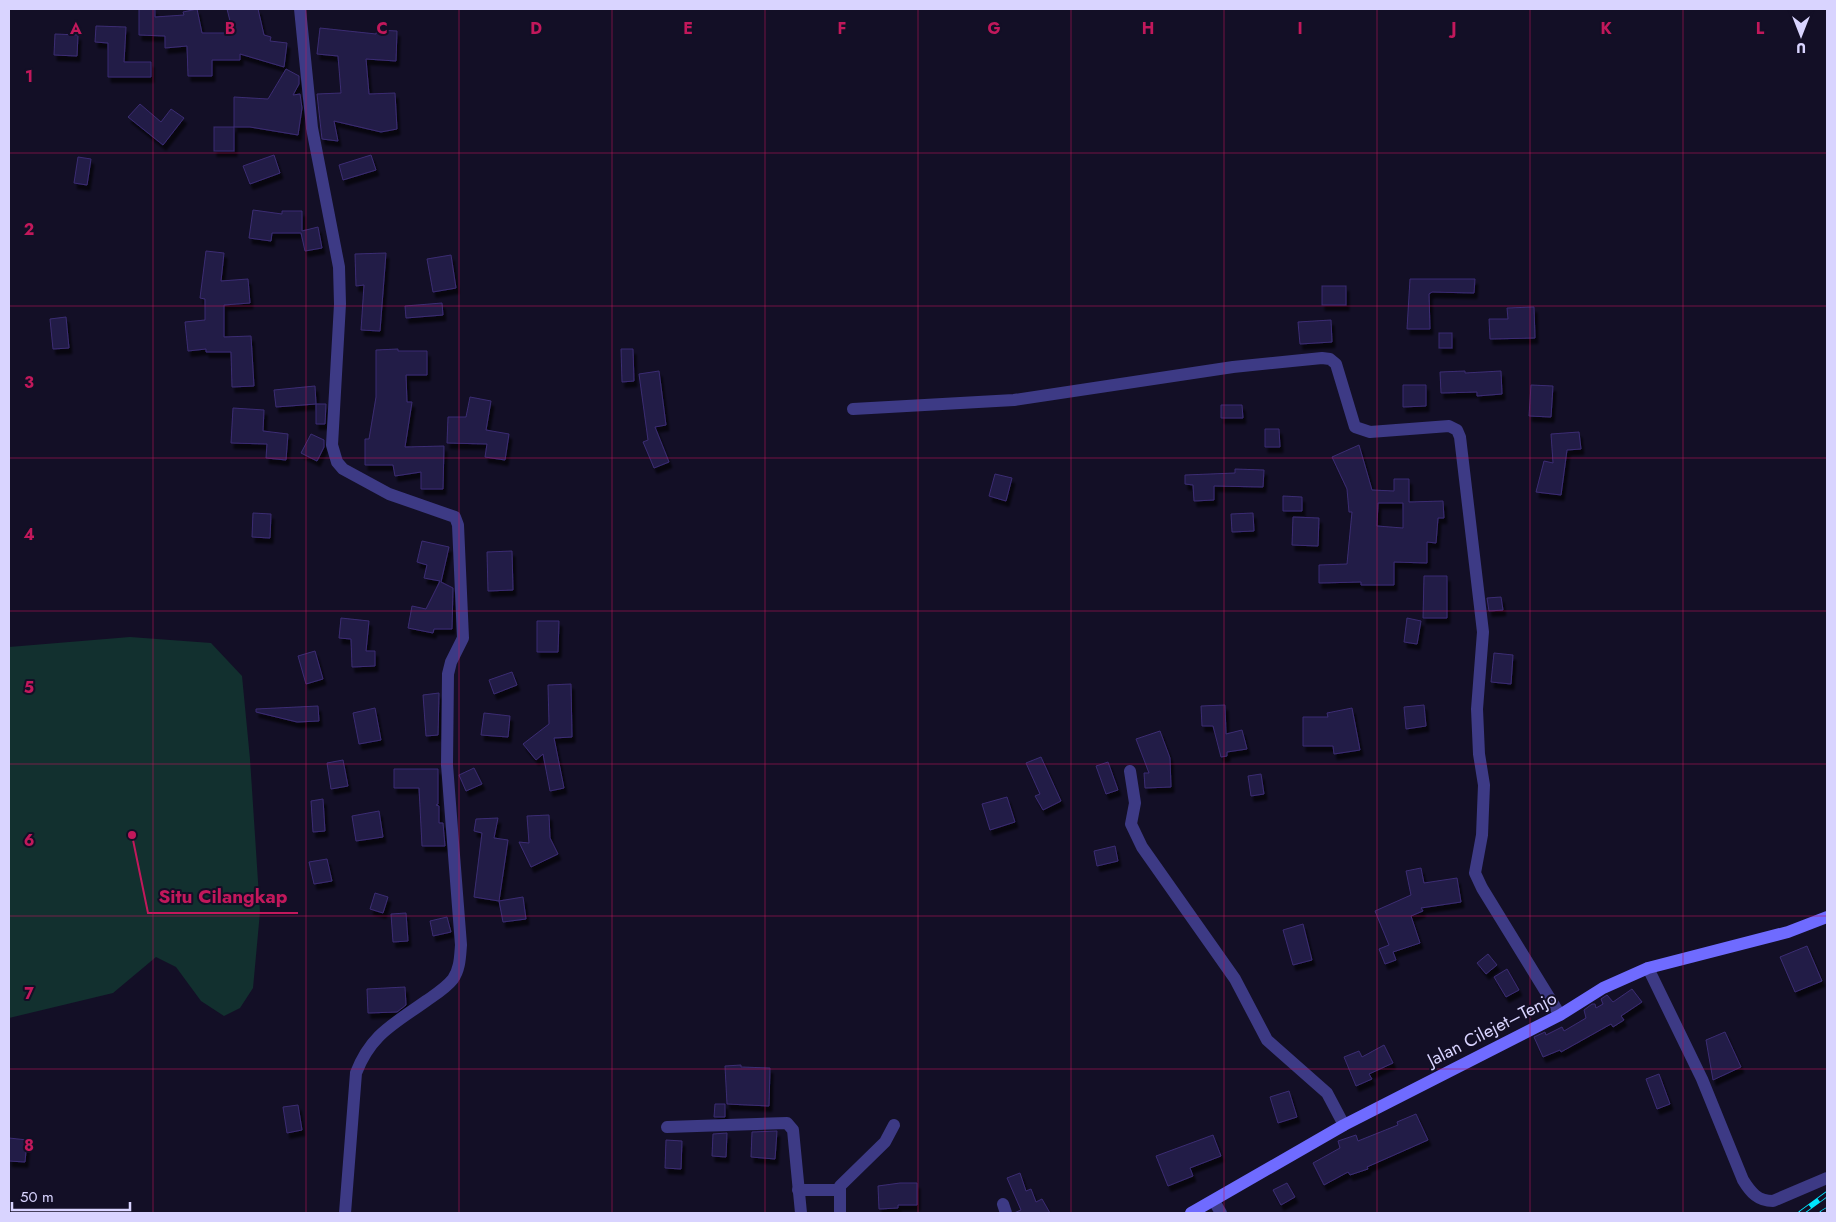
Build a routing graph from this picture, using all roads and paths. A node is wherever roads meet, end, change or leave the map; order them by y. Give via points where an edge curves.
1 (300, 9) edge
2 (853, 408) dead end
3 (1130, 771) dead end
4 (1827, 917) edge
5 (1648, 968) junction
6 (1560, 1015) junction
7 (894, 1125) dead end
8 (1344, 1125) junction
9 (667, 1127) dead end
10 (1827, 1178) edge
11 (798, 1190) junction
12 (839, 1190) junction
13 (1214, 1201) junction
14 (344, 1213) edge
15 (801, 1213) edge
16 (840, 1213) edge
17 (1191, 1213) edge
18 (1221, 1213) edge

1 - 14 street via 312,128 338,268 340,304 332,444 337,462 343,469 389,494 455,517 464,626 461,646 448,674 447,765 461,945 459,965 443,989 381,1032 361,1060 356,1073
2 - 6 street via 1014,400 1232,367 1322,358 1336,364 1355,427 1370,432 1449,426 1457,430 1477,571 1482,632 1477,709 1484,785 1482,835 1474,872
3 - 8 street via 1134,802 1131,824 1142,847 1235,979 1267,1040 1327,1093
4 - 5 main road, Jalan Cilejet–Tenjo via 1788,932
5 - 6 main road, Jalan Cilejet–Tenjo via 1603,988
5 - 10 street via 1702,1079 1750,1190 1757,1198 1773,1201
6 - 8 main road, Jalan Cilejet–Tenjo
7 - 12 street via 885,1142
8 - 13 main road, Jalan Cilejet–Tenjo
9 - 11 street via 787,1124 793,1130
11 - 12 street
11 - 15 street
12 - 16 street
13 - 17 main road, Jalan Cilejet–Tenjo
13 - 18 street

